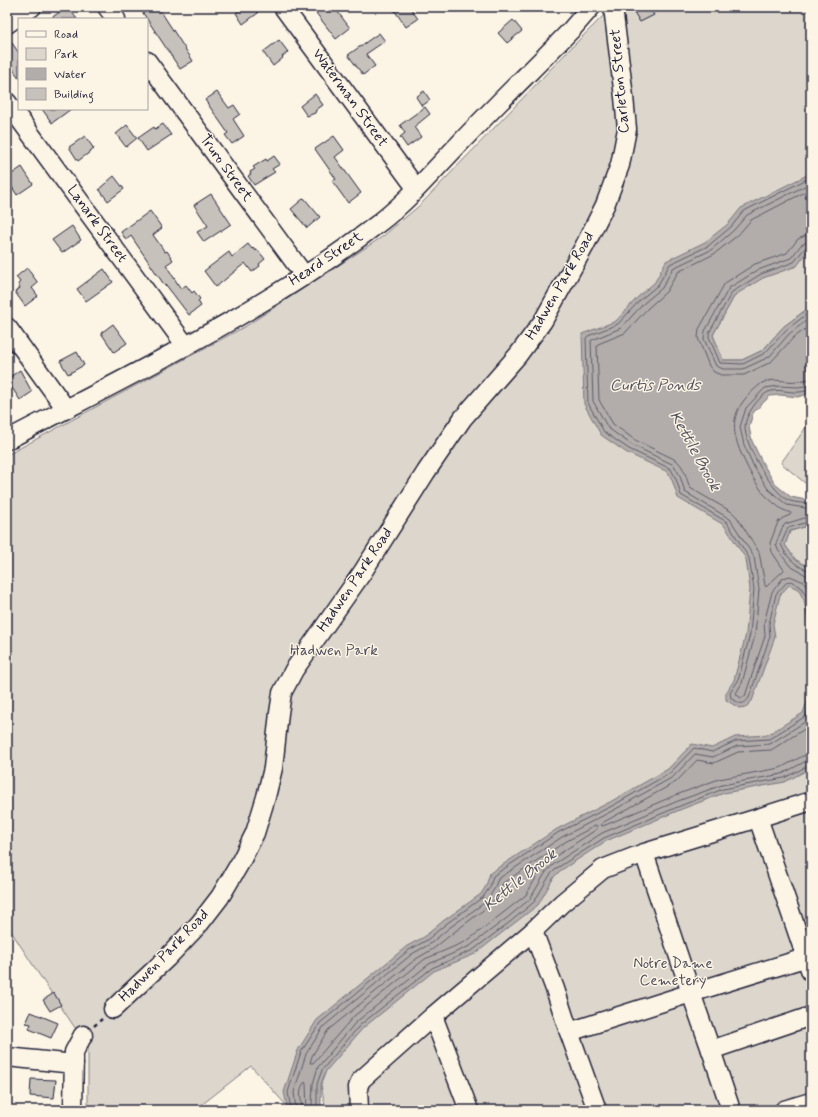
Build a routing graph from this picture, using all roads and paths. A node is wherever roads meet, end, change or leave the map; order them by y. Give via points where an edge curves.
1 (32, 7) edge
2 (107, 7) edge
3 (284, 7) edge
4 (591, 7) edge
5 (613, 7) edge
6 (115, 18) edge
7 (7, 24) edge
8 (148, 62) edge
9 (7, 102) edge
10 (416, 188) junction
11 (607, 200) joint
12 (304, 276) junction
13 (7, 326) edge
14 (186, 346) junction
15 (66, 409) junction
16 (7, 440) edge
17 (811, 801) edge
18 (758, 818) junction
19 (644, 853) junction
20 (533, 931) junction
21 (809, 962) edge
22 (692, 993) junction
23 (113, 1009) joint
24 (433, 1016) junction
25 (811, 1016) edge
26 (569, 1032) junction
27 (83, 1035) joint
28 (710, 1050) junction
29 (7, 1057) edge
30 (74, 1064) junction
31 (811, 1102) edge
32 (73, 1110) edge
33 (359, 1110) edge
34 (469, 1110) edge
35 (597, 1110) edge
36 (731, 1110) edge
37 (784, 1110) edge

1 - 7 street
2 - 6 street
3 - 10 street, Waterman Street
4 - 10 street, Heard Street
5 - 11 street, Carleton Street via 626,129 620,165
8 - 12 street, Truro Street
9 - 14 street, Lanark Street
10 - 12 street, Heard Street via 380,222
11 - 23 street, Hadwen Park Road via 543,321 518,356 464,418 426,472 362,573 294,670 282,694 273,768 255,833 220,898 167,958
12 - 14 street, Heard Street
13 - 15 street
14 - 15 street, Heard Street
15 - 16 street, Heard Street
17 - 18 street
18 - 19 street
18 - 21 street
19 - 20 street via 603,869
19 - 22 street
20 - 24 street
20 - 26 street
21 - 22 street
22 - 26 street
22 - 28 street
23 - 27 path
24 - 33 street via 361,1080 358,1087
24 - 34 street
25 - 28 street
26 - 35 street
27 - 30 street via 74,1052
28 - 36 street
29 - 30 street
30 - 32 street
31 - 37 street

